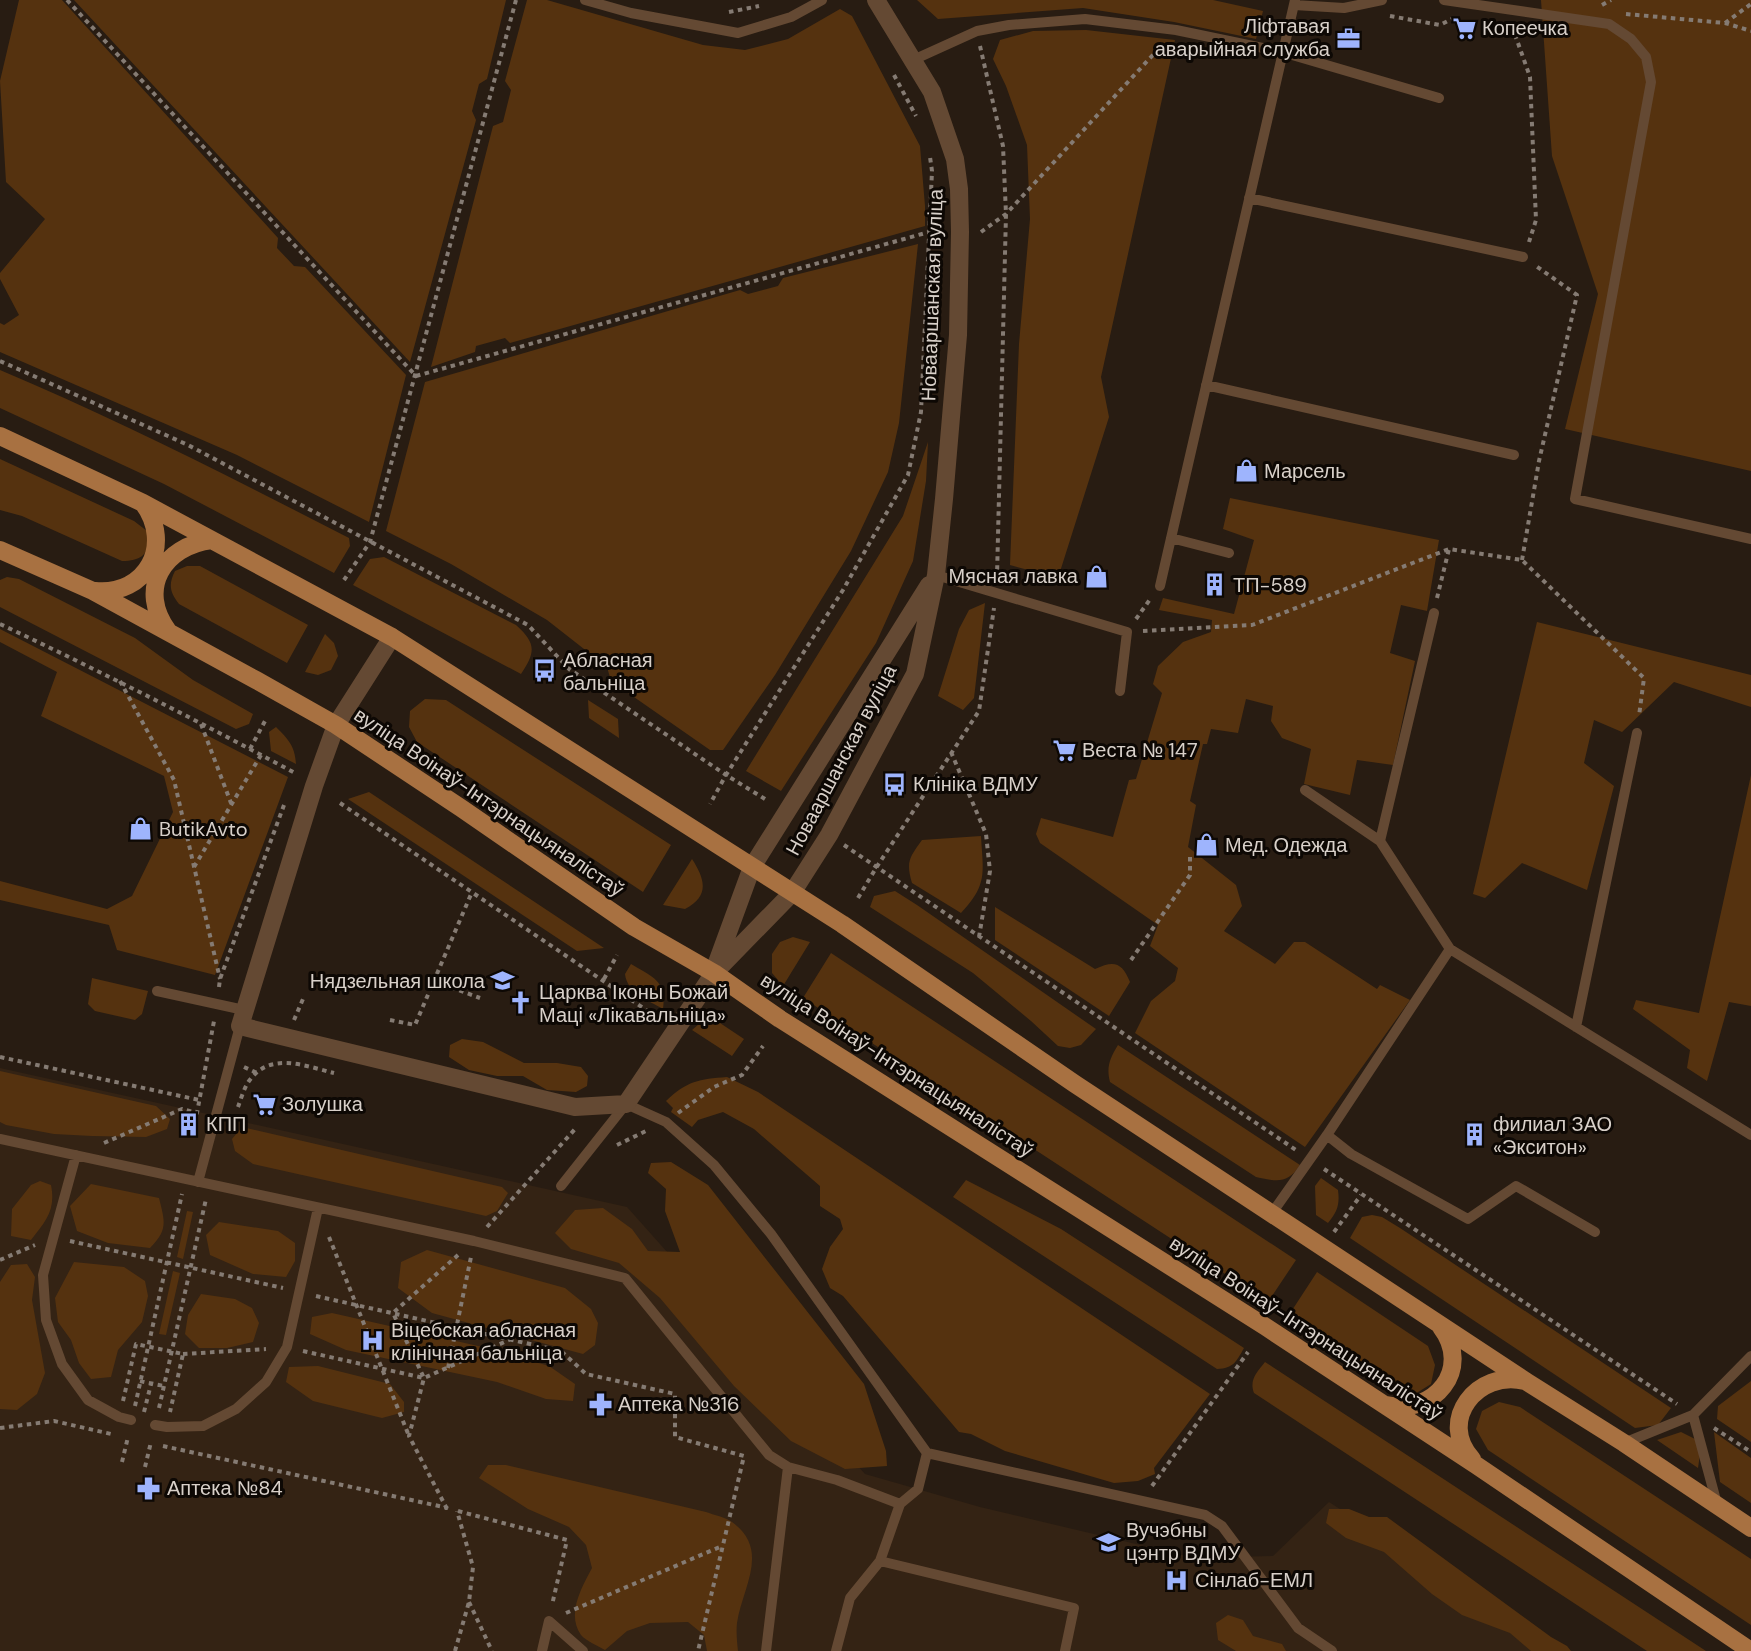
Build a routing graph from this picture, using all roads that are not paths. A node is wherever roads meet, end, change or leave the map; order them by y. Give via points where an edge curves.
1 (585, 0) edge
2 (822, 0) edge
3 (876, 0) edge
4 (1382, 0) edge
5 (1444, 0) edge
6 (1294, 3) edge
7 (1282, 52) junction
8 (913, 60) junction
9 (1439, 98) dead end
10 (1249, 198) junction
11 (1523, 257) road end
12 (1206, 385) junction
13 (0, 436) edge
14 (1514, 455) dead end
15 (143, 503) junction
16 (1171, 538) junction
17 (1751, 539) edge
18 (212, 540) junction
19 (0, 550) edge
20 (1228, 553) dead end
21 (936, 575) junction
22 (1160, 586) road end
23 (93, 591) junction
24 (1434, 613) road end
25 (169, 632) junction
26 (392, 637) junction
27 (1120, 691) dead end
28 (336, 725) junction
29 (1637, 733) road end
30 (1305, 790) dead end
31 (1380, 841) junction
32 (752, 867) junction
33 (792, 893) junction
34 (1450, 949) junction
35 (714, 973) junction
36 (157, 991) dead end
37 (242, 1018) junction
38 (1576, 1027) junction
39 (626, 1104) junction
40 (1327, 1135) junction
41 (1751, 1135) edge
42 (0, 1139) edge
43 (76, 1155) junction
44 (198, 1182) junction
45 (561, 1186) dead end
46 (318, 1208) junction
47 (1272, 1213) junction
48 (1595, 1232) dead end
49 (1438, 1323) junction
50 (1751, 1356) edge
51 (1527, 1382) junction
52 (1385, 1405) junction
53 (1693, 1414) junction
54 (137, 1421) road end
55 (155, 1425) dead end
56 (1624, 1443) junction
57 (927, 1453) junction
58 (1476, 1465) junction
59 (788, 1467) junction
60 (900, 1504) junction
61 (1718, 1506) junction
62 (1751, 1528) edge
63 (880, 1561) junction
64 (542, 1651) edge
65 (583, 1651) edge
66 (766, 1651) edge
67 (836, 1651) edge
68 (1065, 1651) edge
69 (1332, 1651) edge
70 (1751, 1651) edge

1 - 2 lane via 631,13 738,33 791,17
3 - 8 street, Новааршанская вуліца
4 - 6 lane via 1344,8
5 - 17 lane via 1610,24 1631,39 1646,57 1651,82 1575,499
6 - 7 lane
7 - 8 lane via 1176,30 1085,19 977,31
7 - 9 lane
7 - 10 lane
8 - 21 street, Новааршанская вуліца via 932,92 946,130 959,189 957,335
10 - 11 lane
10 - 12 lane
12 - 14 lane
12 - 16 lane
13 - 15 main road
15 - 18 main road
15 - 23 main road via 157,535 147,569 129,586
16 - 20 lane
16 - 22 lane
18 - 25 main road via 185,547 173,555 158,576 157,611
18 - 26 main road
19 - 23 main road, вуліца Воінаў-Інтэрнацыяналістаў
21 - 27 lane via 1127,632
21 - 32 street, Новааршанская вуліца
21 - 33 street, Новааршанская вуліца via 915,674 829,835
23 - 25 main road, вуліца Воінаў-Інтэрнацыяналістаў
24 - 31 lane
25 - 28 main road, вуліца Воінаў-Інтэрнацыяналістаў
26 - 28 street
26 - 32 main road
28 - 35 main road, вуліца Воінаў-Інтэрнацыяналістаў via 634,927
28 - 37 street
29 - 38 lane
30 - 31 lane
31 - 34 lane
32 - 33 main road
32 - 35 street, Новааршанская вуліца
33 - 35 street, Новааршанская вуліца
33 - 47 main road
34 - 38 lane
34 - 40 lane
35 - 39 street
35 - 52 main road, вуліца Воінаў-Інтэрнацыяналістаў
36 - 37 lane
37 - 39 street via 575,1107
37 - 44 lane
38 - 41 lane
39 - 45 lane
39 - 57 lane via 666,1122 714,1165 771,1234
40 - 47 lane
40 - 48 lane via 1351,1154 1468,1219 1516,1186
42 - 43 lane
43 - 44 lane
43 - 54 lane via 43,1275 46,1320 62,1364 88,1400 119,1417
44 - 46 lane
46 - 55 lane via 287,1347 266,1382 236,1409 203,1426
46 - 59 lane via 625,1278 769,1455
47 - 49 main road
49 - 51 main road
49 - 52 main road via 1446,1333 1452,1356 1441,1390 1409,1408
50 - 53 lane
51 - 56 main road
51 - 58 main road via 1494,1381 1467,1401 1460,1435
52 - 58 main road, вуліца Воінаў-Інтэрнацыяналістаў
53 - 56 lane
53 - 61 lane
56 - 61 main road
57 - 60 lane via 918,1489
57 - 69 lane via 1205,1515 1222,1526 1298,1628
58 - 70 main road, вуліца Воінаў-Інтэрнацыяналістаў
59 - 60 lane via 837,1480
59 - 66 lane
60 - 63 lane
61 - 62 main road
63 - 67 lane via 850,1598
63 - 68 lane via 1074,1608
64 - 65 lane via 549,1621

